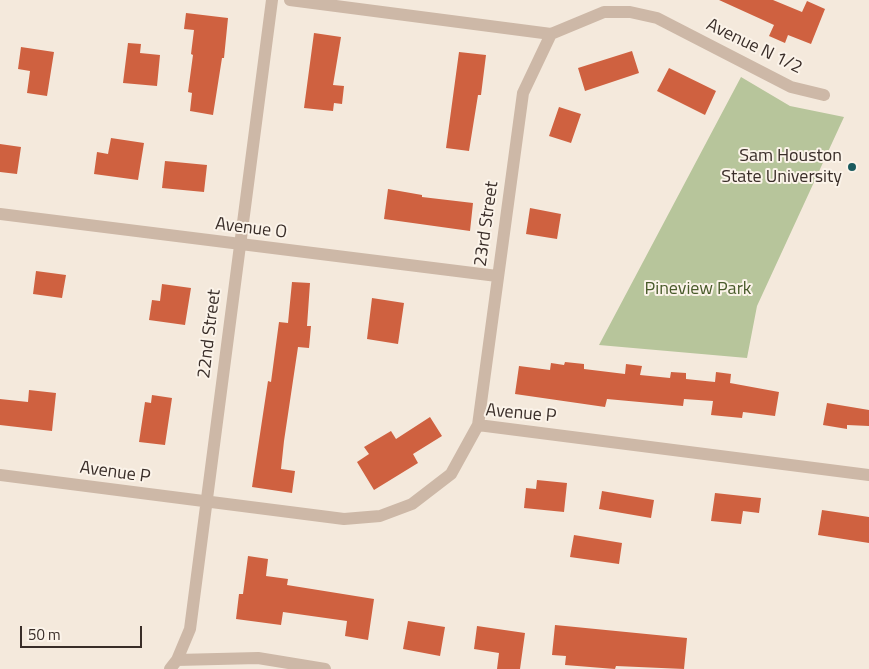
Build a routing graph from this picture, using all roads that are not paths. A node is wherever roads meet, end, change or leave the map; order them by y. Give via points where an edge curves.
1 (272, 0) edge
2 (290, 0) edge
3 (551, 34) junction
4 (824, 95) dead end
5 (0, 214) edge
6 (239, 245) junction
7 (497, 276) junction
8 (478, 425) junction
9 (869, 474) edge
10 (0, 475) edge
11 (206, 503) junction
12 (173, 665) edge
13 (325, 669) edge

1 - 6 street, 22nd Street
2 - 3 street, Avenue N 1/2
3 - 4 street, Avenue N 1/2 via 604,12 630,12 657,18 791,87
3 - 7 street, 23rd Street via 523,93
5 - 6 street, Avenue O
6 - 7 street, Avenue O
6 - 11 street, 22nd Street
7 - 8 street, 23rd Street
8 - 9 street, Avenue P
8 - 11 street, Avenue P via 451,474 412,504 380,516 344,519
10 - 11 street, Avenue P
11 - 12 street, 22nd Street via 190,628
12 - 13 street via 258,658

